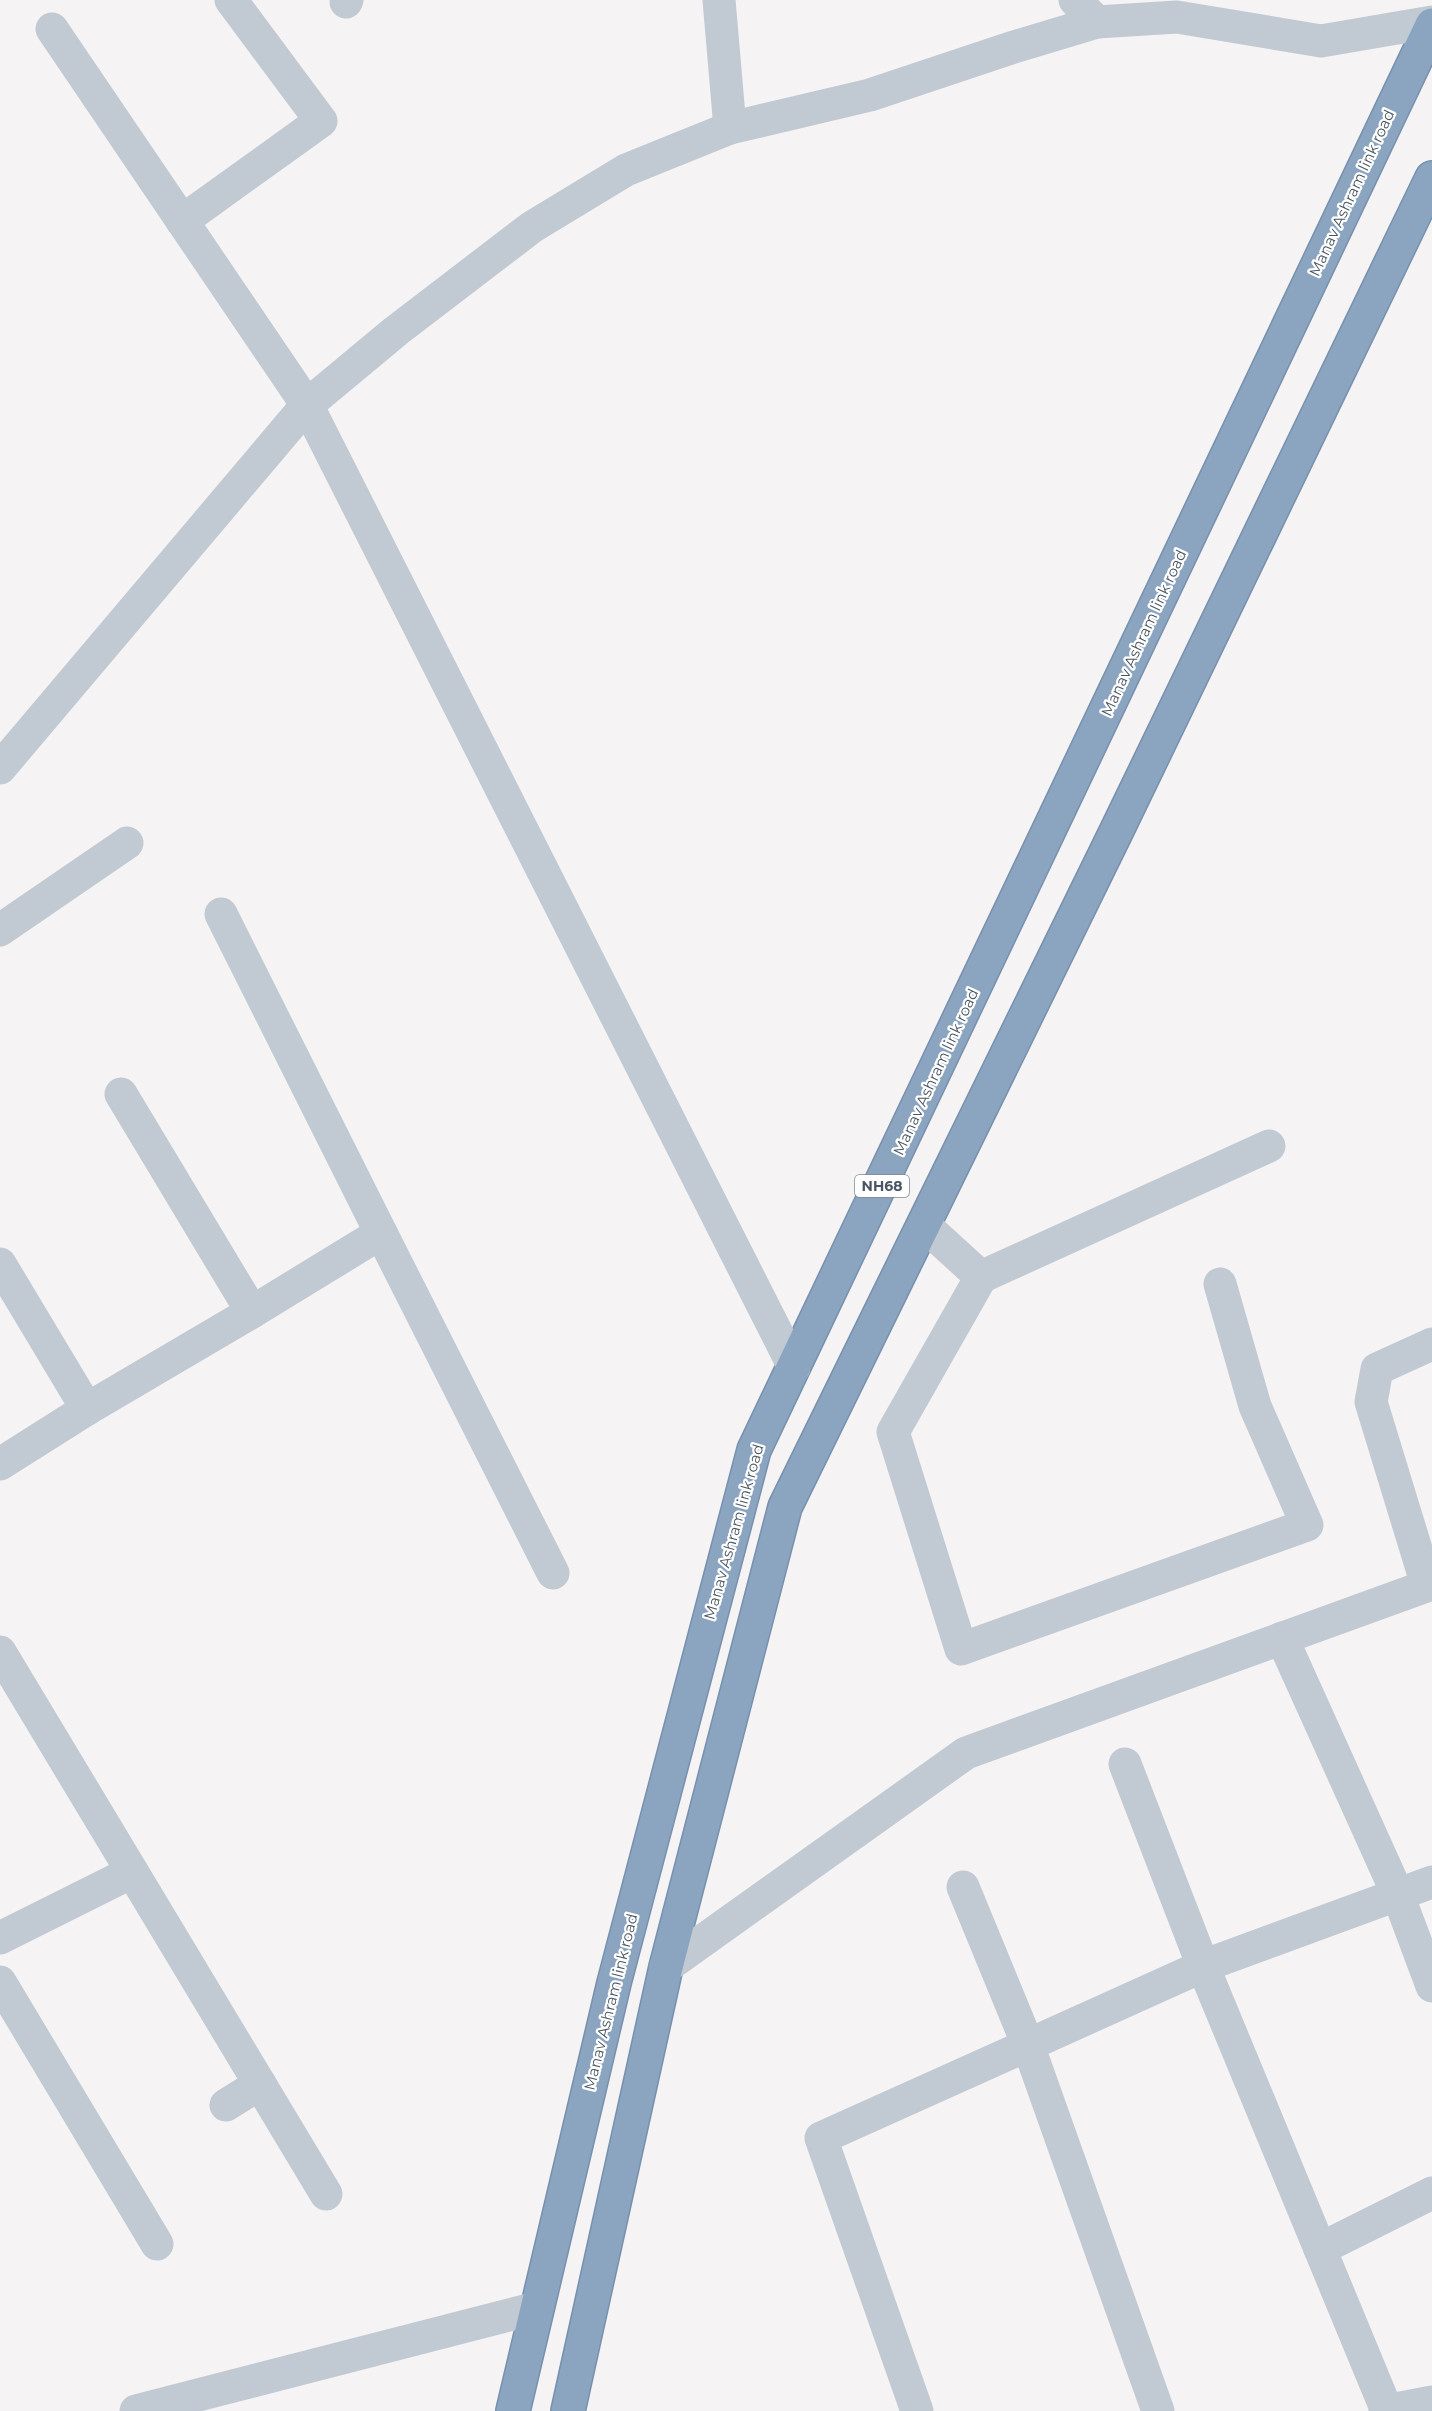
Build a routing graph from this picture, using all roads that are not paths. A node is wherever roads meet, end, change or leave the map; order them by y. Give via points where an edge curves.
1 (231, 0) edge
2 (719, 0) edge
3 (1086, 11) edge
4 (1432, 24) edge
5 (52, 29) dead end
6 (730, 128) junction
7 (1432, 178) edge
8 (183, 221) junction
9 (308, 405) junction
10 (0, 768) edge
11 (127, 843) dead end
12 (221, 914) dead end
13 (0, 930) edge
14 (121, 1094) dead end
15 (1269, 1146) dead end
16 (924, 1225) junction
17 (381, 1233) junction
18 (0, 1264) edge
19 (981, 1277) junction
20 (1220, 1284) dead end
21 (252, 1312) junction
22 (1432, 1344) edge
23 (794, 1367) junction
24 (87, 1409) junction
25 (0, 1464) edge
26 (553, 1573) dead end
27 (1429, 1585) edge
28 (1282, 1638) junction
29 (0, 1652) edge
30 (1125, 1764) dead end
31 (132, 1872) junction
32 (1432, 1882) edge
33 (963, 1887) dead end
34 (1398, 1895) junction
35 (0, 1938) edge
36 (1203, 1966) junction
37 (666, 1967) junction
38 (1429, 1969) edge
39 (0, 1982) edge
40 (1028, 2045) junction
41 (260, 2084) junction
42 (226, 2105) dead end
43 (1432, 2193) edge
44 (326, 2194) dead end
45 (157, 2244) dead end
46 (1320, 2249) junction
47 (536, 2308) junction
48 (1432, 2402) edge
49 (136, 2411) edge
50 (513, 2411) edge
51 (568, 2411) edge
52 (917, 2411) edge
53 (1158, 2411) edge
54 (1386, 2411) edge

1 - 8 street via 321,121
2 - 6 street
3 - 4 street via 1177,17 1321,41
3 - 6 street via 1014,46 870,95
4 - 23 highway, Manav Ashram link road / NH68
5 - 8 street
6 - 9 street via 626,170 532,226
7 - 16 highway
8 - 9 street
9 - 10 street
9 - 23 street
11 - 13 street
12 - 17 street
14 - 21 street
15 - 19 street
16 - 19 street
16 - 37 highway via 785,1507
17 - 21 street
17 - 26 street
18 - 24 street
19 - 20 street via 893,1432 961,1649 1307,1525 1255,1406
21 - 24 street
22 - 27 street via 1377,1369 1371,1402
23 - 47 highway, Manav Ashram link road / NH68 via 754,1450 614,1983
24 - 25 street
27 - 28 street
28 - 34 street
28 - 37 street via 966,1753
29 - 31 street
30 - 36 street
31 - 35 street
31 - 41 street
32 - 34 street
33 - 40 street
34 - 36 street
34 - 38 street
36 - 40 street
36 - 46 street
37 - 51 highway
39 - 45 street
40 - 52 street via 821,2138
40 - 53 street
41 - 42 street
41 - 44 street
43 - 46 street
46 - 54 street
47 - 49 street
47 - 50 highway, Manav Ashram link road / NH68
48 - 54 street

